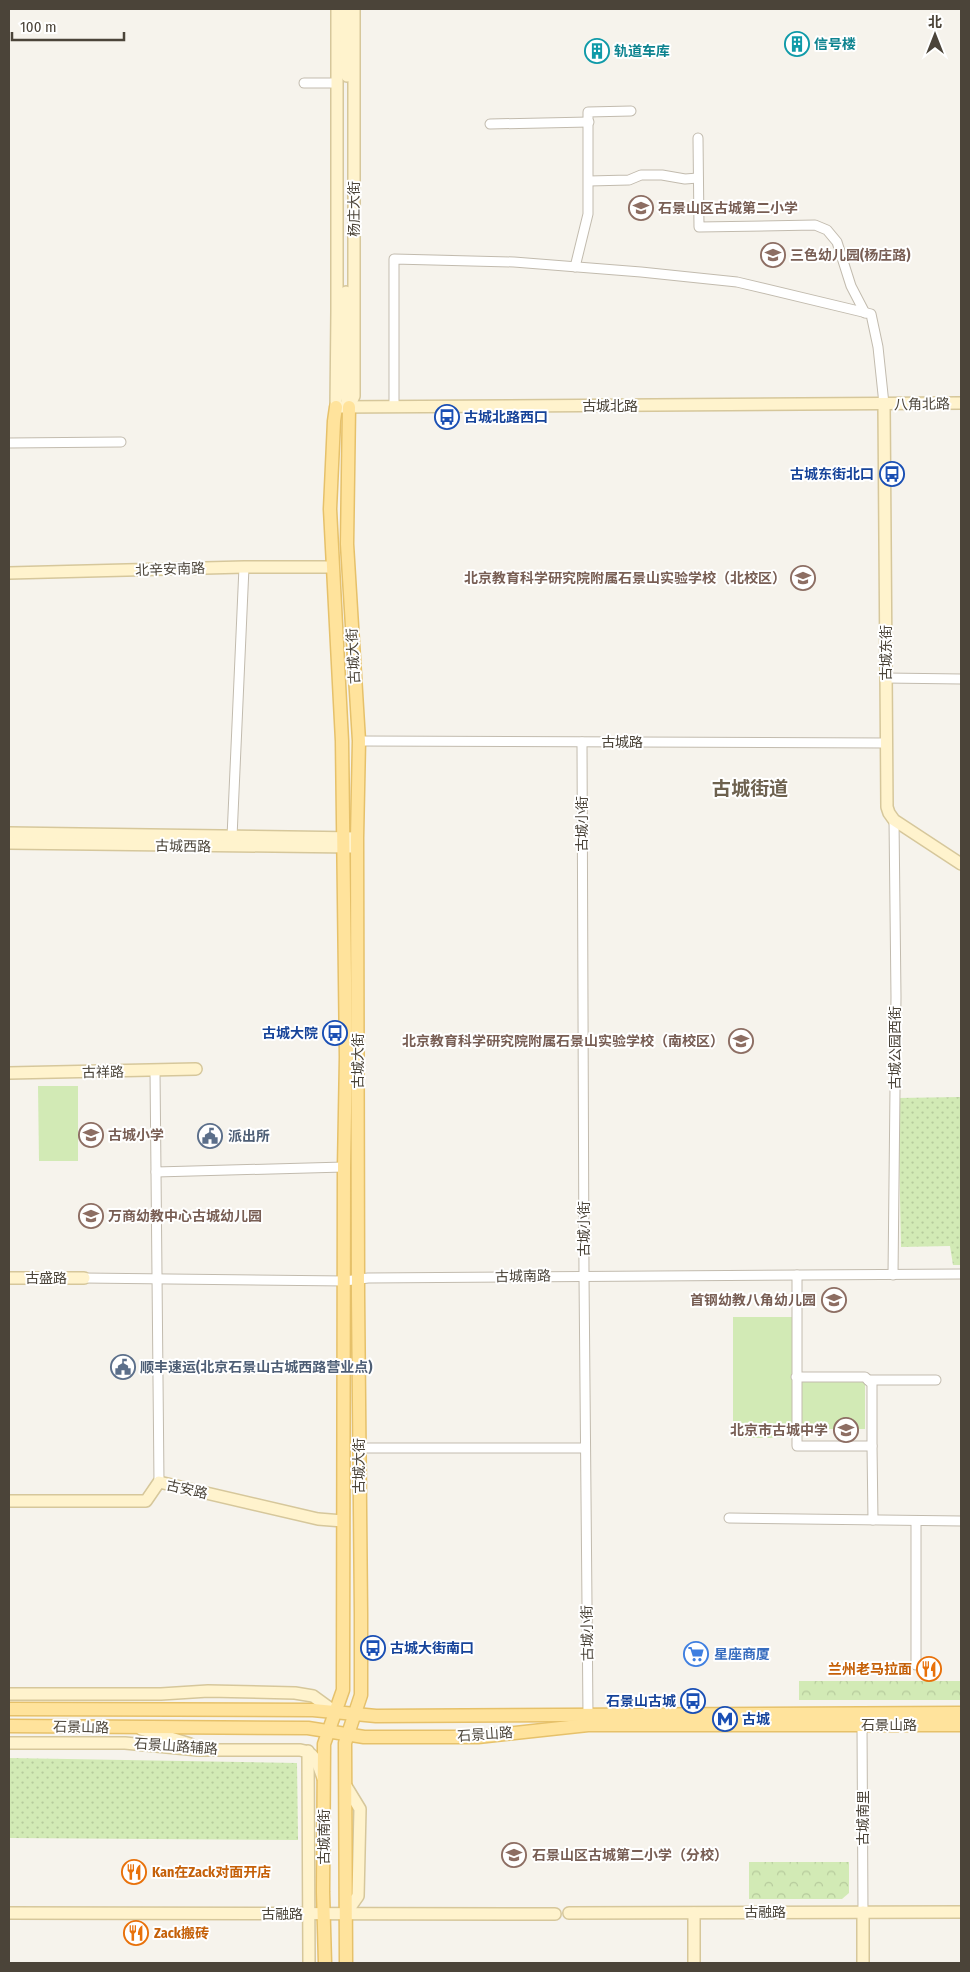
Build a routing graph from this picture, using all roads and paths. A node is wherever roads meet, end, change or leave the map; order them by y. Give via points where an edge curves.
1 (337, 9) edge
2 (345, 9) edge
3 (354, 9) edge
4 (304, 82) dead end
5 (337, 83) junction
6 (631, 111) dead end
7 (589, 122) junction
8 (490, 124) dead end
9 (698, 138) dead end
10 (698, 178) junction
11 (588, 181) junction
12 (575, 267) junction
13 (865, 313) junction
14 (961, 403) edge
15 (884, 404) junction
16 (336, 407) junction
17 (394, 407) junction
18 (349, 408) junction
19 (121, 442) dead end
20 (9, 443) edge
21 (244, 567) junction
22 (332, 567) junction
23 (9, 572) edge
24 (886, 678) junction
25 (961, 678) edge
26 (358, 741) junction
27 (582, 742) junction
28 (886, 742) junction
29 (894, 820) junction
30 (9, 833) edge
31 (232, 837) junction
32 (9, 842) edge
33 (343, 843) junction
34 (357, 843) junction
35 (961, 864) edge
36 (196, 1069) dead end
37 (155, 1071) junction
38 (9, 1074) edge
39 (344, 1168) junction
40 (156, 1172) junction
41 (961, 1274) edge
42 (798, 1275) junction
43 (894, 1275) junction
44 (584, 1276) junction
45 (9, 1278) edge
46 (84, 1278) joint
47 (157, 1279) junction
48 (358, 1280) junction
49 (345, 1281) junction
50 (796, 1377) junction
51 (868, 1380) junction
52 (936, 1380) dead end
53 (872, 1446) junction
54 (359, 1448) junction
55 (585, 1448) junction
56 (159, 1482) junction
57 (9, 1502) edge
58 (729, 1518) dead end
59 (873, 1520) junction
60 (961, 1520) edge
61 (343, 1521) junction
62 (916, 1521) junction
63 (916, 1665) dead end
64 (9, 1694) edge
65 (9, 1710) edge
66 (335, 1712) junction
67 (355, 1713) junction
68 (961, 1713) edge
69 (588, 1715) junction
70 (862, 1725) junction
71 (961, 1725) edge
72 (9, 1726) edge
73 (137, 1728) junction
74 (328, 1731) junction
75 (348, 1734) junction
76 (9, 1743) edge
77 (221, 1750) junction
78 (308, 1751) junction
79 (324, 1782) junction
80 (863, 1912) junction
81 (961, 1912) edge
82 (9, 1913) edge
83 (346, 1913) junction
84 (569, 1913) dead end
85 (694, 1913) junction
86 (309, 1914) junction
87 (324, 1914) junction
88 (554, 1914) dead end
89 (309, 1963) edge
90 (325, 1963) edge
91 (346, 1963) edge
92 (694, 1963) edge
93 (863, 1963) edge

1 - 5 street, 杨庄大街
2 - 18 street via 346,387
3 - 18 street, 杨庄大街 via 354,396
4 - 5 street
5 - 16 street, 杨庄大街
6 - 7 street via 588,112
7 - 8 street
7 - 11 street
9 - 10 street
10 - 11 street via 641,175 629,180
10 - 13 street via 699,227 815,225 827,230 837,242 851,286
11 - 12 street via 588,214
12 - 13 street via 737,282
12 - 17 street via 394,259
13 - 15 street via 871,314 878,347
14 - 15 street, 八角北路
15 - 17 street, 古城北路
15 - 24 street, 古城东街
16 - 18 street, 古城北路
16 - 22 main road, 古城大街 via 330,509
17 - 18 street, 古城北路
18 - 26 main road, 古城大街 via 347,544
19 - 20 street
21 - 22 street, 北辛安南路
21 - 23 street, 北辛安南路
21 - 31 street
22 - 33 main road, 古城大街 via 342,741
24 - 25 street
24 - 28 street, 古城东街
26 - 27 street, 古城路
26 - 34 main road, 古城大街
27 - 28 street, 古城路
27 - 44 street, 古城小街
28 - 29 street, 古城东街 via 887,807
29 - 35 street
29 - 43 street, 古城公园西街
30 - 31 street, 古城西路
31 - 33 street, 古城西路
32 - 33 street, 古城西路
33 - 34 street, 古城西路
33 - 39 main road, 古城大街
34 - 48 main road, 古城大街
36 - 37 street, 古祥路
37 - 38 street, 古祥路
37 - 40 street
39 - 40 street
39 - 49 main road, 古城大街
40 - 47 street
41 - 43 street, 古城南路
42 - 43 street, 古城南路
42 - 44 street, 古城南路
42 - 50 street
44 - 48 street, 古城南路
44 - 55 street, 古城小街
45 - 46 street, 古盛路
46 - 47 street, 古城南路
47 - 49 street, 古城南路
47 - 56 street
48 - 49 street, 古城南路
48 - 54 main road, 古城大街
49 - 61 main road, 古城大街
50 - 51 street via 865,1377
50 - 53 street via 797,1446
51 - 52 street
51 - 53 street via 872,1384
53 - 59 street
54 - 55 street
54 - 67 main road, 古城大街 via 361,1695
55 - 69 street, 古城小街
56 - 57 street, 古安路 via 146,1501
56 - 61 street, 古安路 via 318,1519
58 - 59 street
59 - 62 street
60 - 62 street
61 - 66 main road, 古城大街 via 343,1690
62 - 63 street
64 - 66 street via 295,1693 313,1696
65 - 66 main road, 石景山路
66 - 67 main road, 石景山路
66 - 74 main road, 古城南街
67 - 69 main road, 石景山路 via 376,1716
67 - 75 main road, 古城大街
68 - 69 main road, 石景山路
70 - 71 main road, 石景山路
70 - 75 main road, 石景山路 via 588,1725 478,1737 364,1737
70 - 80 street, 古城南里
72 - 73 main road, 石景山路
73 - 74 main road, 石景山路 via 308,1728
73 - 77 street
74 - 75 main road, 石景山路
74 - 79 main road, 古城南街 via 324,1744
75 - 83 main road, 古城南街 via 345,1743
76 - 77 street, 石景山路辅路 via 125,1743
77 - 78 street, 石景山路辅路
78 - 79 street via 315,1757
78 - 86 street
79 - 87 main road, 古城南街
80 - 81 street, 古融路
80 - 85 street, 古融路
80 - 93 street
82 - 86 street, 古融路
83 - 87 street, 古融路
83 - 88 street, 古融路
83 - 91 main road, 古城南街
84 - 85 street, 古融路
85 - 92 street
86 - 87 street, 古融路
86 - 89 street
87 - 90 main road, 古城南街

